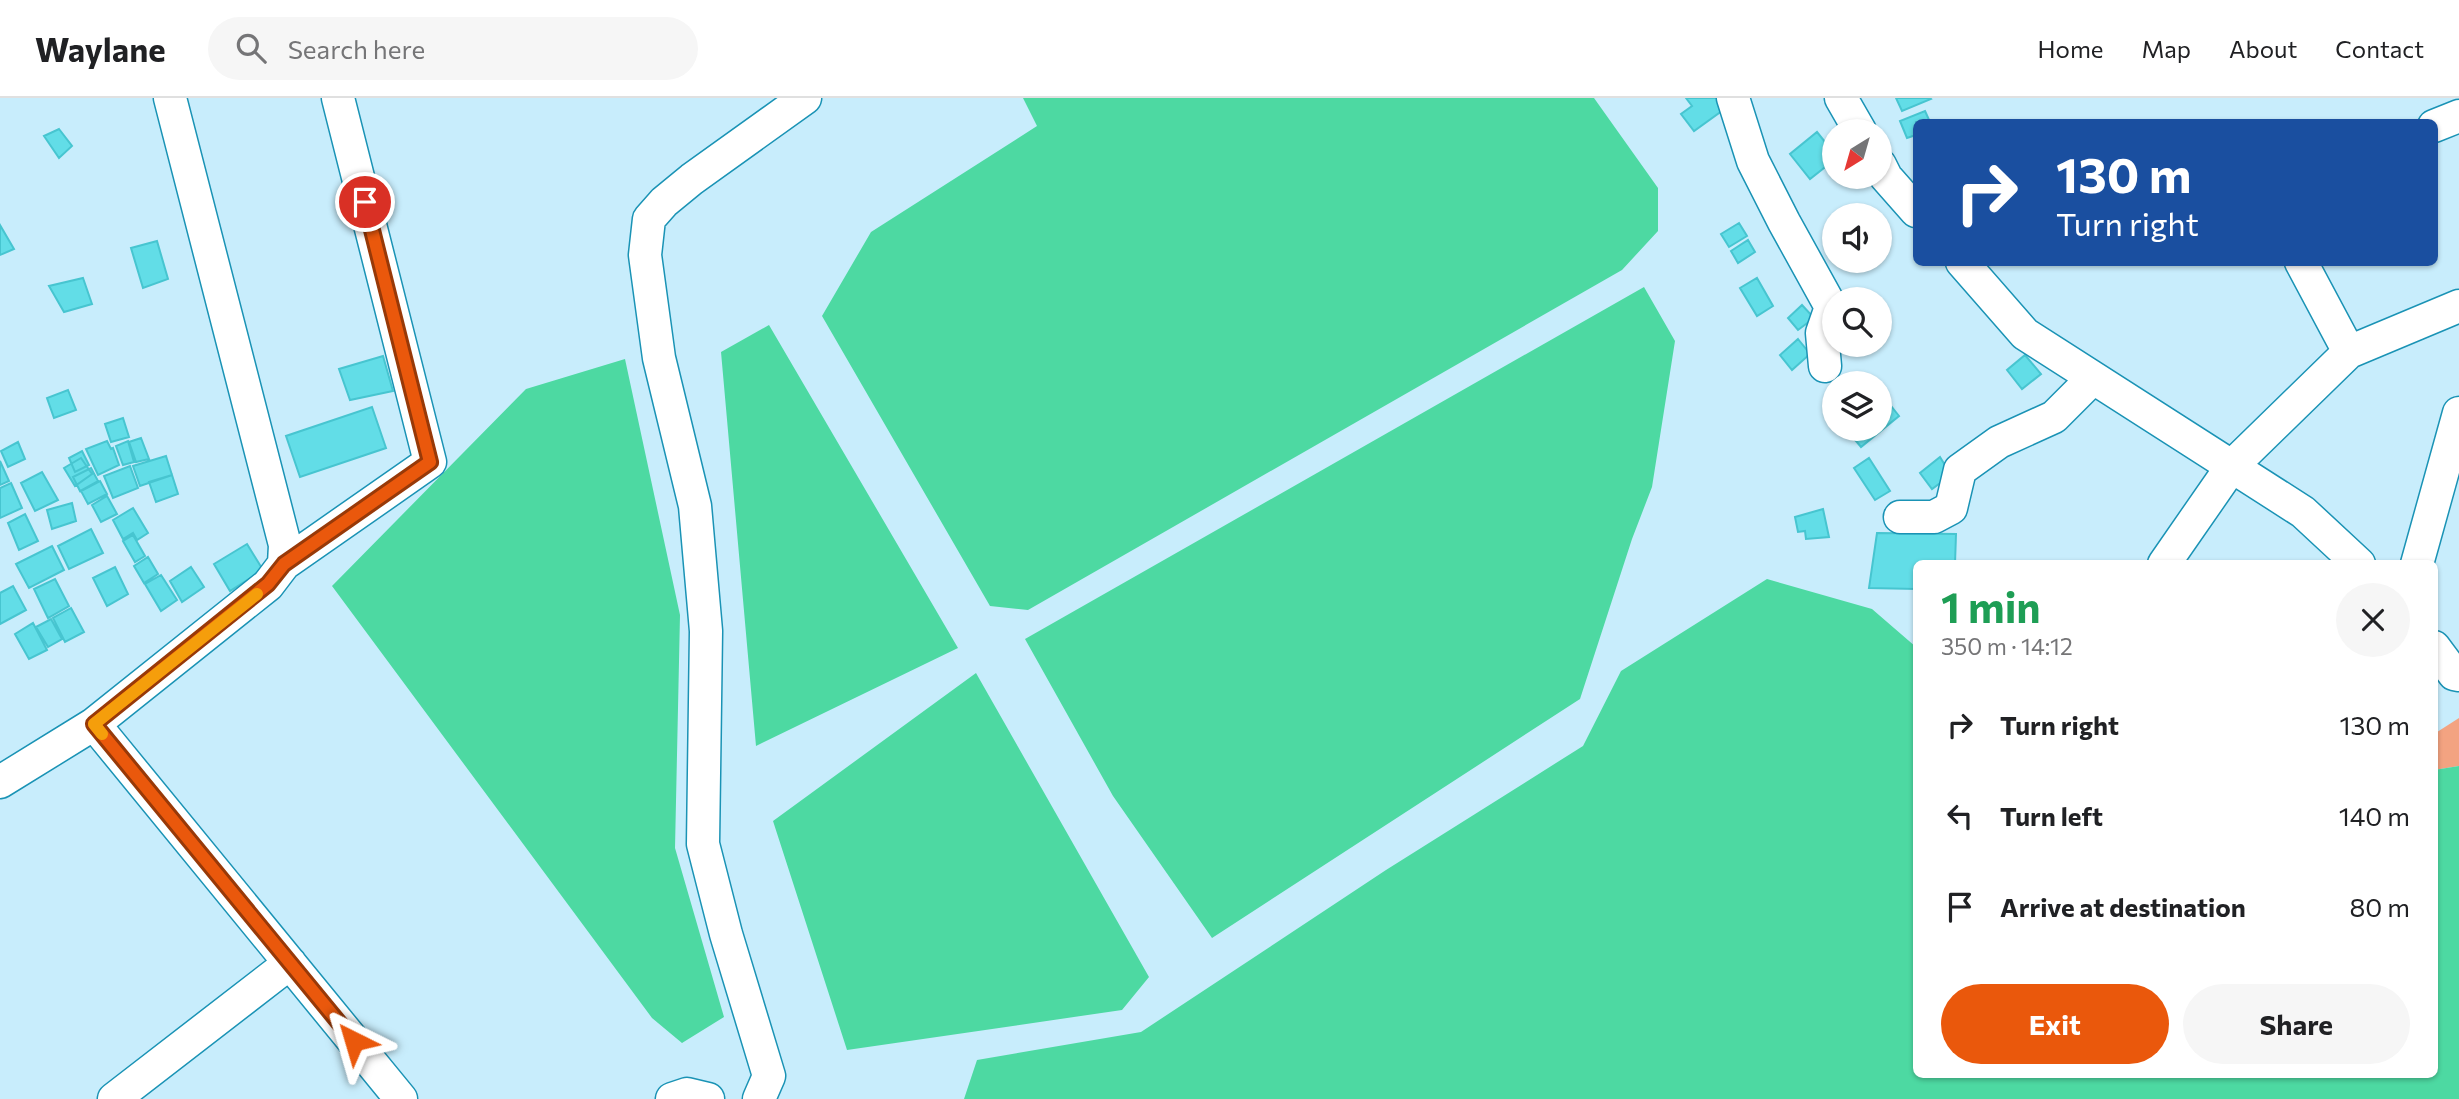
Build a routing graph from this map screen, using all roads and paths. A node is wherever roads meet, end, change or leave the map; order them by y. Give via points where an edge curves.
1 (170, 98) edge
2 (338, 98) edge
3 (805, 98) edge
4 (1733, 98) edge
5 (1841, 98) edge
6 (2459, 116) edge
7 (1853, 119) edge
8 (2438, 124) edge
9 (1892, 184) edge
10 (1913, 208) edge
11 (1966, 266) edge
12 (2303, 266) edge
13 (2459, 306) edge
14 (2349, 352) junction
15 (1825, 366) dead end
16 (2094, 378) junction
17 (2459, 413) edge
18 (2232, 467) junction
19 (1900, 517) dead end
20 (2167, 560) edge
21 (2355, 560) edge
22 (2418, 560) edge
23 (284, 564) junction
24 (2438, 652) edge
25 (2459, 675) edge
26 (94, 724) junction
27 (0, 782) edge
28 (290, 963) junction
29 (114, 1099) edge
30 (401, 1099) edge
31 (672, 1099) edge
32 (708, 1099) edge
33 (760, 1099) edge

1 - 23 street via 285,545
2 - 23 street via 430,462
3 - 33 street via 664,202 649,219 645,255 659,358 695,506 706,631 703,844 769,1076
4 - 15 street via 1754,161 1831,307 1822,333
5 - 7 street
6 - 8 street
9 - 10 street
11 - 16 street via 2025,334
12 - 14 street
13 - 14 street
14 - 18 street
16 - 18 street
16 - 19 street via 2054,417 1999,442 1960,470 1951,508 1934,517
17 - 22 street
18 - 20 street
18 - 21 street via 2303,512
23 - 26 street via 268,584
24 - 25 street
26 - 27 street
26 - 28 street
28 - 29 street
28 - 30 street
31 - 32 street via 687,1094

